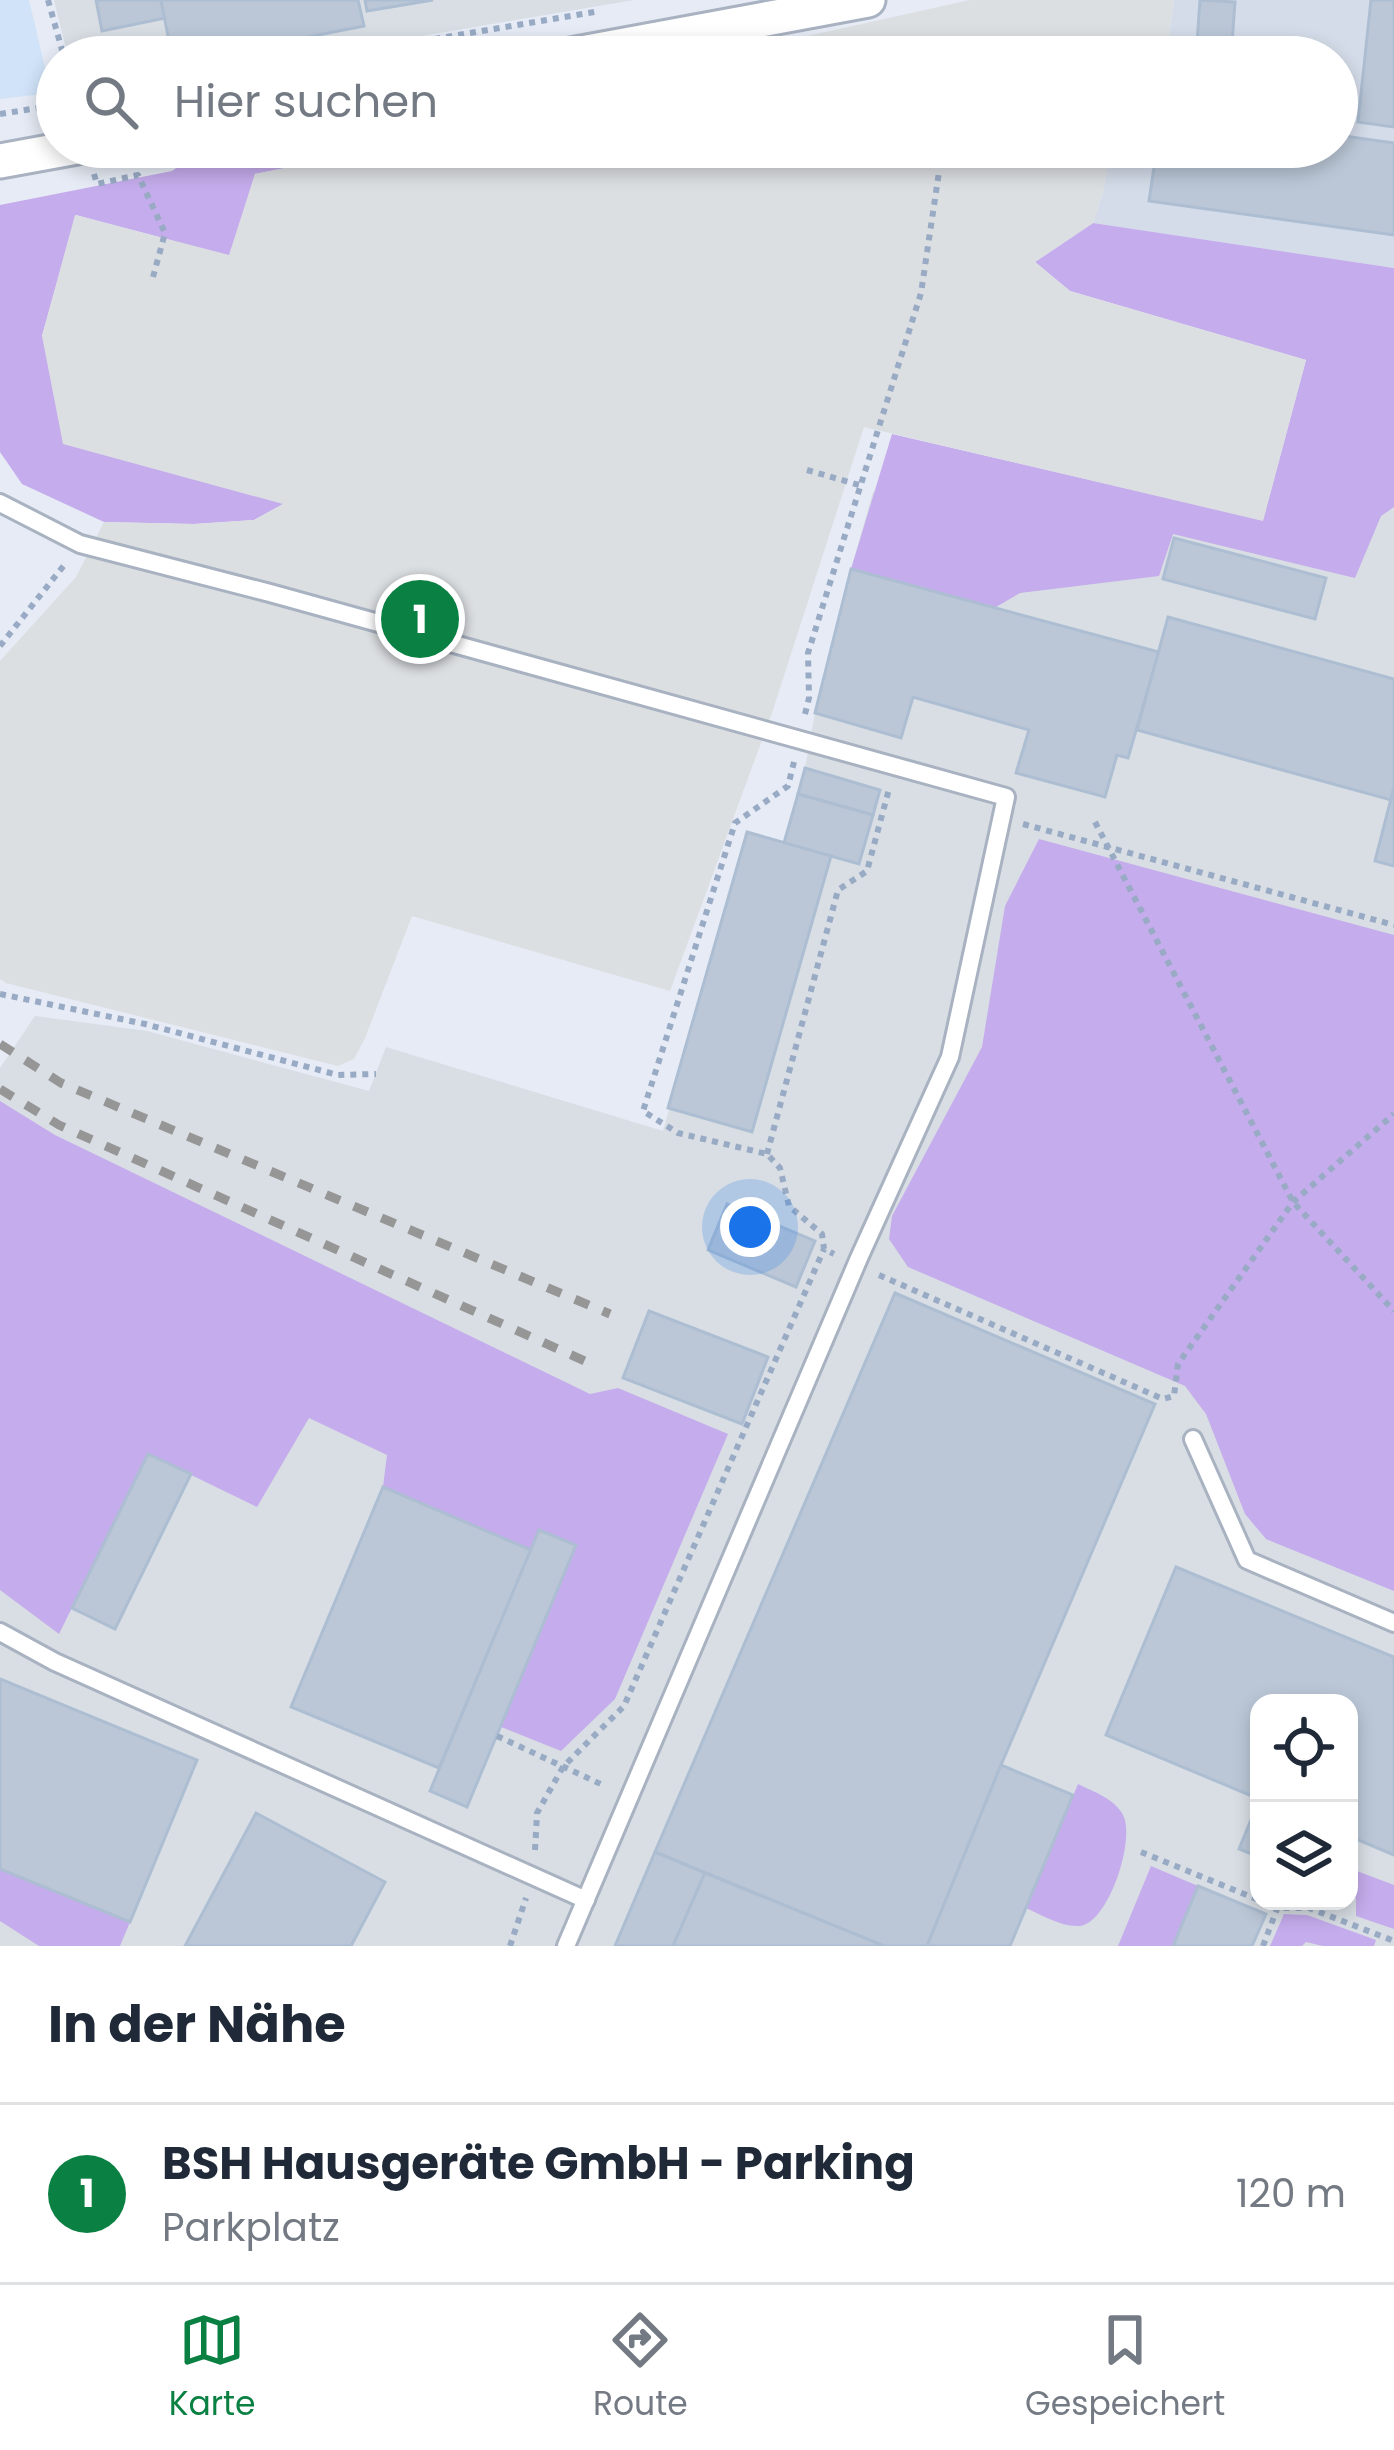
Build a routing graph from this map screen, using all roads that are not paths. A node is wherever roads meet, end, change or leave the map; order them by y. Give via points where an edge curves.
1 (868, 0) edge
2 (673, 36) edge
3 (36, 159) edge
4 (0, 161) edge
5 (0, 490) edge
6 (8, 507) edge
7 (1193, 1439) dead end
8 (1394, 1623) edge
9 (0, 1632) edge
10 (586, 1900) junction
11 (566, 1946) edge

1 - 2 street
3 - 4 street
5 - 6 lane
6 - 10 lane via 80,544 1006,796 950,1057
7 - 8 lane via 1246,1560
9 - 10 lane
10 - 11 lane

